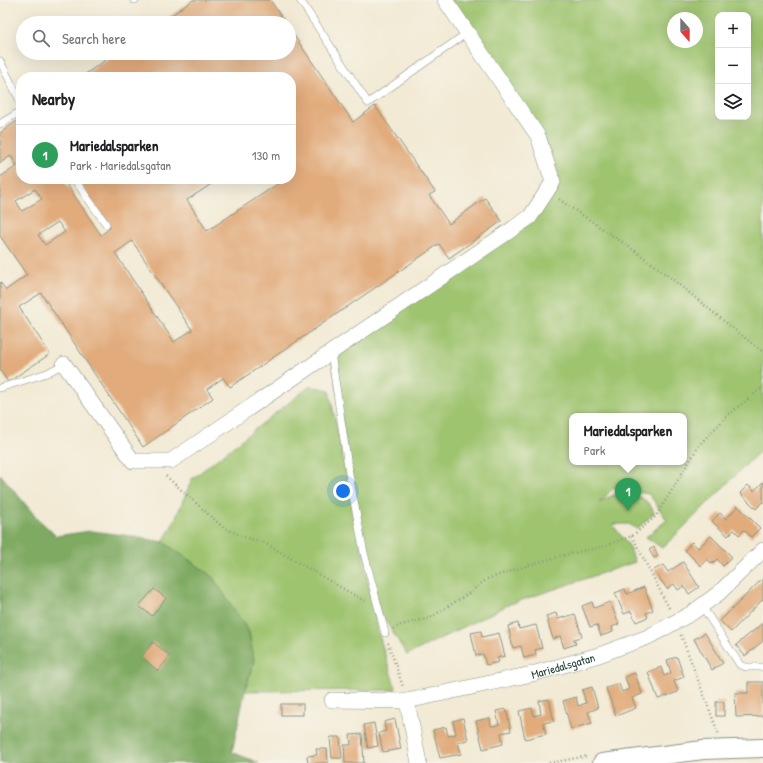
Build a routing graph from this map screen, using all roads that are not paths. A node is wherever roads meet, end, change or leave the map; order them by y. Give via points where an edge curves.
1 (300, 0) edge
2 (445, 0) edge
3 (467, 33) junction
4 (0, 61) edge
5 (16, 93) edge
6 (16, 113) edge
7 (0, 124) edge
8 (78, 184) edge
9 (106, 224) dead end
10 (331, 353) junction
11 (64, 364) joint
12 (0, 388) edge
13 (763, 550) edge
14 (702, 606) junction
15 (385, 633) road end
16 (763, 667) edge
17 (332, 700) dead end
18 (407, 701) junction
19 (763, 748) edge
20 (652, 760) edge
21 (419, 763) edge
22 (602, 763) edge

1 - 3 lane via 368,103
2 - 3 street
3 - 10 street via 538,136 553,182 530,217
4 - 5 lane
6 - 7 lane
8 - 9 lane
10 - 11 street via 171,461 133,461
10 - 15 lane via 362,546
11 - 12 lane via 47,373
13 - 14 street, Mariedalsgatan
14 - 16 lane via 740,665
14 - 18 street, Mariedalsgatan via 648,637 599,656 532,674
17 - 18 street, Mariedalsgatan
18 - 21 street
19 - 20 street via 703,750
20 - 22 street

